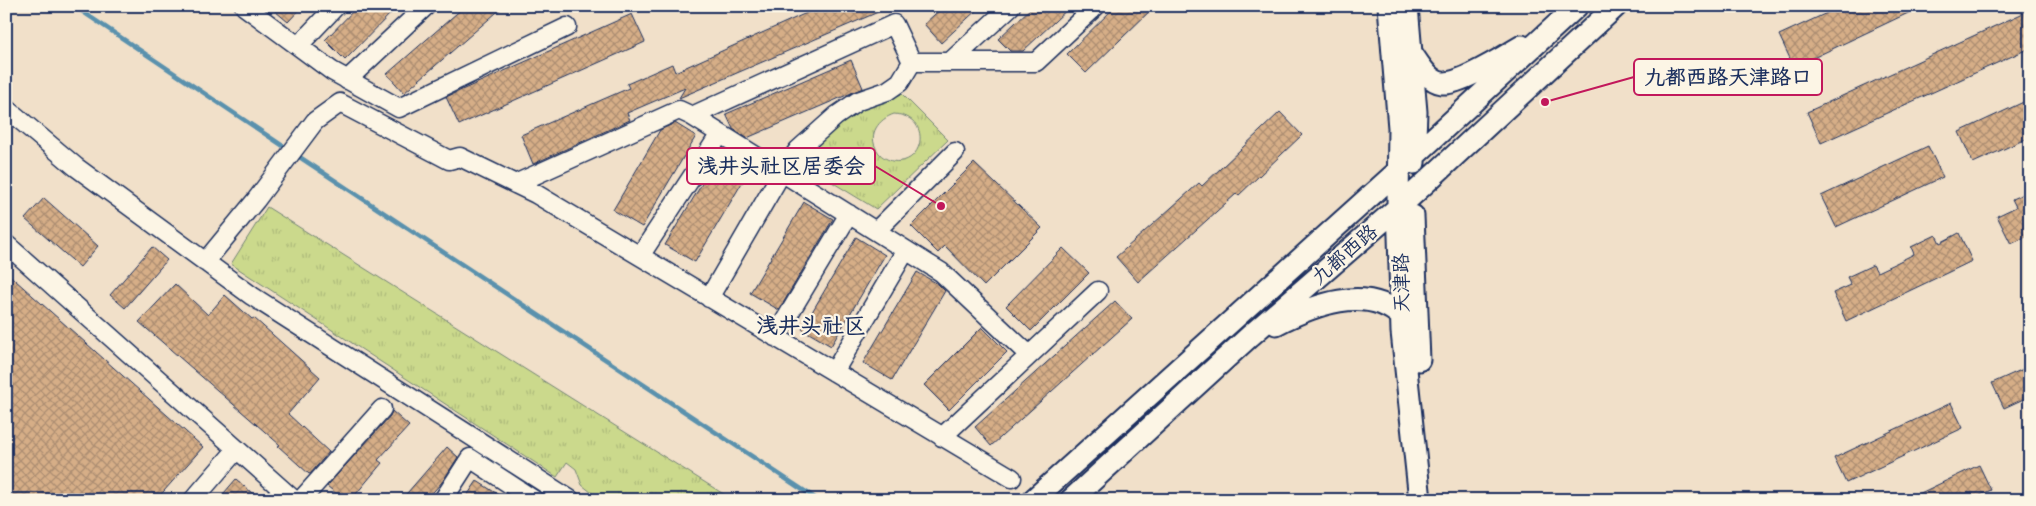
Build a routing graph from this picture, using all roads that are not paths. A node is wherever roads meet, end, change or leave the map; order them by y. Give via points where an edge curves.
1 (244, 6) edge
2 (336, 6) edge
3 (426, 6) edge
4 (1011, 6) edge
5 (1096, 6) edge
6 (1389, 6) edge
7 (1407, 6) edge
8 (1577, 6) edge
9 (1616, 6) edge
10 (567, 27) dead end
11 (1549, 32) junction
12 (298, 46) junction
13 (1411, 53) junction
14 (912, 62) junction
15 (950, 62) junction
16 (347, 80) junction
17 (6, 108) edge
18 (692, 116) junction
19 (720, 134) junction
20 (955, 152) dead end
21 (1414, 156) junction
22 (1398, 171) junction
23 (782, 172) junction
24 (514, 184) junction
25 (1405, 201) junction
26 (849, 214) junction
27 (876, 231) junction
28 (6, 244) edge
29 (906, 250) junction
30 (640, 256) junction
31 (205, 262) junction
32 (1098, 291) dead end
33 (709, 298) junction
34 (1402, 316) junction
35 (1250, 336) junction
36 (775, 337) junction
37 (1029, 355) junction
38 (834, 372) junction
39 (382, 409) dead end
40 (942, 437) junction
41 (237, 449) junction
42 (1012, 478) dead end
43 (293, 499) edge
44 (192, 500) edge
45 (443, 500) edge
46 (534, 500) edge
47 (571, 500) edge
48 (1033, 500) edge
49 (1071, 500) edge
50 (1420, 500) edge
51 (1434, 500) edge

1 - 12 street
2 - 12 street
3 - 16 street
4 - 15 street
5 - 15 street via 1036,62
6 - 22 main road, 天津路 via 1400,128
7 - 13 main road, 天津路
8 - 11 main road, 九都西路
9 - 25 main road, 九都西路
10 - 16 street via 399,108
11 - 13 main road via 1461,79 1441,83 1427,75
11 - 21 main road, 九都西路
12 - 16 street
13 - 21 main road, 天津路 via 1416,112
14 - 15 street
14 - 18 street via 894,24
14 - 23 street via 900,82 836,116 798,150
17 - 31 street via 76,167
18 - 19 street
18 - 24 street via 679,110
19 - 23 street
19 - 30 street
20 - 27 street
21 - 22 main road, 九都西路
21 - 25 main road, 天津路
22 - 25 main road, 天津路
22 - 48 main road, 九都西路
23 - 26 street
23 - 33 street
24 - 30 street
24 - 31 street via 460,157 449,160 340,103 315,121
25 - 34 main road, 天津路
25 - 35 main road, 九都西路
25 - 51 main road, 天津路
26 - 27 street
26 - 36 street
27 - 29 street
28 - 41 street
29 - 37 street via 941,272
29 - 38 street
30 - 33 street
31 - 47 street via 252,296
32 - 37 street
33 - 36 street
34 - 35 main road via 1376,302 1348,299 1304,310
34 - 50 main road, 天津路
35 - 49 main road, 九都西路
36 - 38 street
37 - 40 street
38 - 40 street
39 - 43 street
40 - 42 street
41 - 43 street
41 - 44 street
45 - 46 street via 470,458

